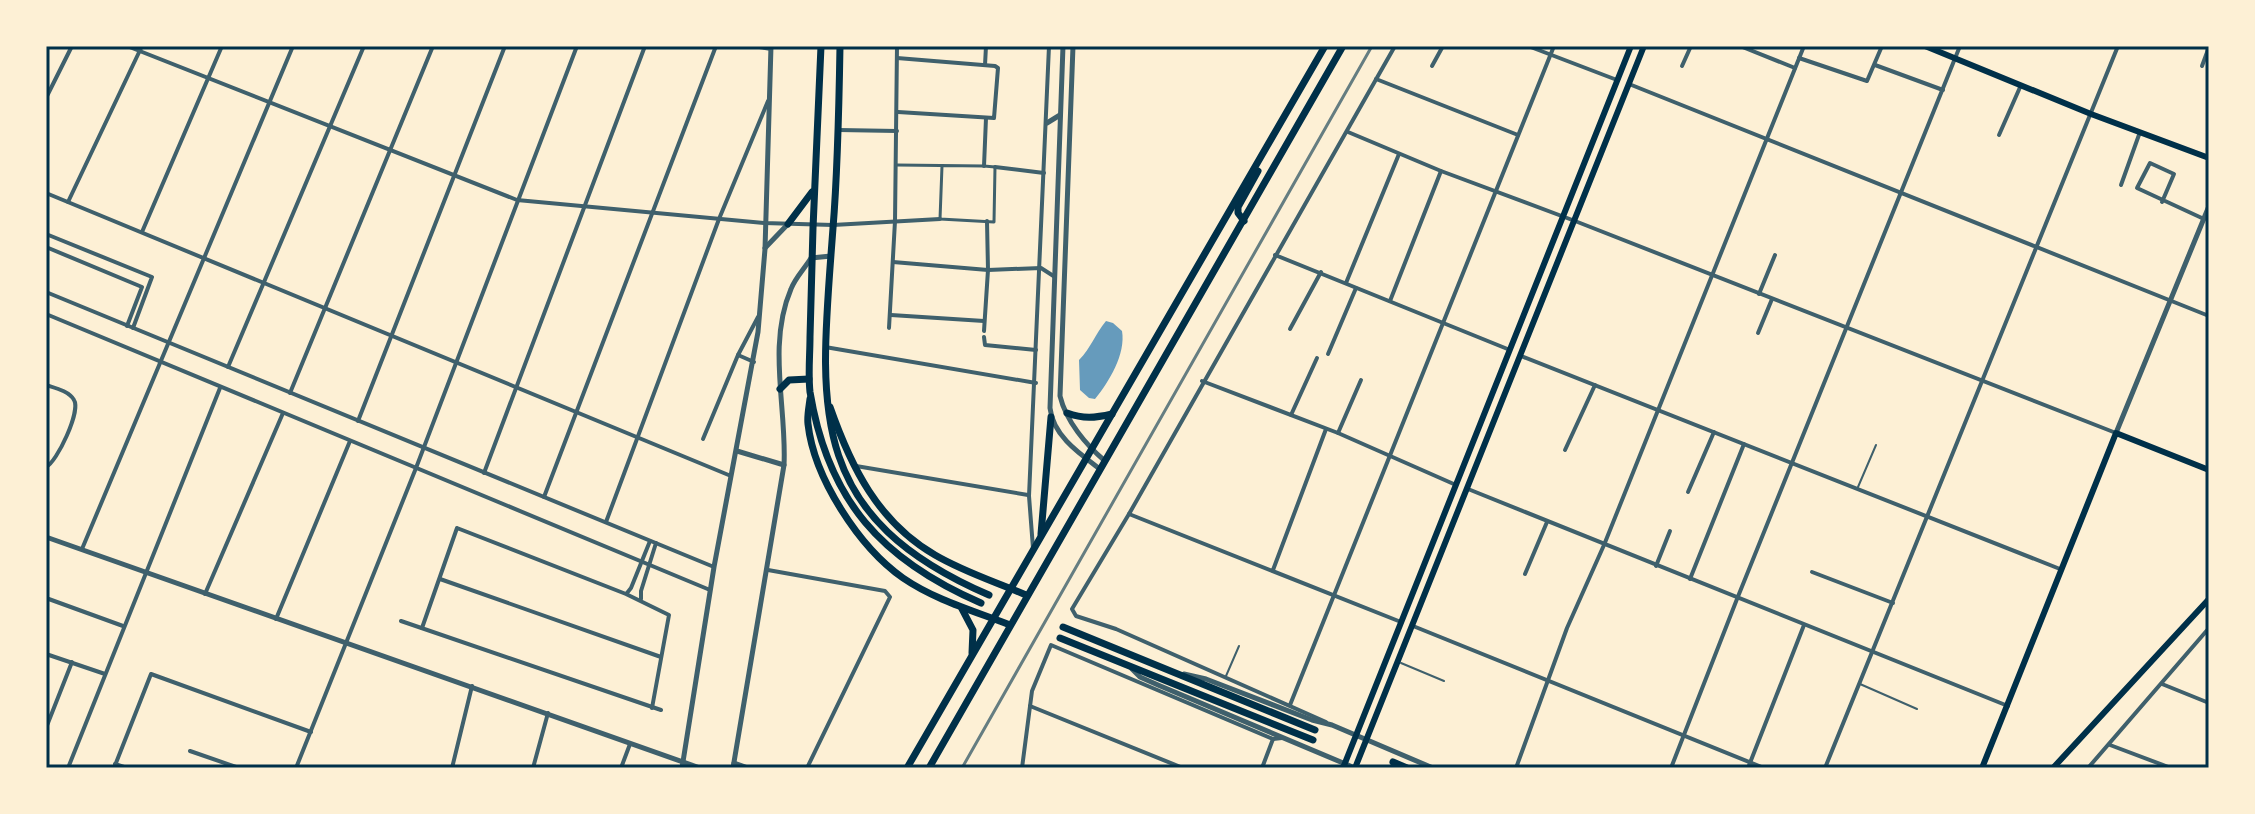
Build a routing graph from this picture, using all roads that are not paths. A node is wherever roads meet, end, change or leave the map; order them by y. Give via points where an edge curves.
1 (72, 46) edge
2 (127, 46) edge
3 (222, 46) edge
4 (293, 46) edge
5 (364, 46) edge
6 (433, 46) edge
7 (505, 46) edge
8 (577, 46) edge
9 (645, 46) edge
10 (716, 46) edge
11 (753, 46) edge
12 (821, 46) edge
13 (840, 46) edge
14 (897, 46) edge
15 (986, 46) edge
16 (1049, 46) edge
17 (1063, 46) edge
18 (1073, 46) edge
19 (1325, 46) edge
20 (1343, 46) edge
21 (1395, 46) edge
22 (1443, 46) edge
23 (1528, 46) edge
24 (1554, 46) edge
25 (1631, 46) edge
26 (1644, 46) edge
27 (1691, 46) edge
28 (1740, 46) edge
29 (1804, 46) edge
30 (1882, 46) edge
31 (1925, 46) edge
32 (1960, 46) edge
33 (2118, 46) edge
34 (2209, 47) edge
35 (141, 48) edge
36 (771, 48) edge
37 (1550, 56) junction
38 (897, 58) junction
39 (1799, 58) junction
40 (1955, 58) junction
41 (985, 65) junction
42 (1875, 65) junction
43 (1432, 66) dead end
44 (1682, 66) dead end
45 (2202, 66) dead end
46 (1795, 68) junction
47 (208, 79) junction
48 (1376, 79) junction
49 (1617, 80) junction
50 (1629, 84) junction
51 (2021, 85) junction
52 (1943, 90) junction
53 (46, 98) edge
54 (769, 99) junction
55 (269, 103) junction
56 (898, 112) junction
57 (1060, 114) junction
58 (2091, 114) junction
59 (986, 118) junction
60 (1047, 123) junction
61 (330, 127) junction
62 (838, 130) junction
63 (897, 131) junction
64 (1347, 131) junction
65 (2140, 132) junction
66 (1518, 135) junction
67 (1999, 135) dead end
68 (1767, 139) junction
69 (390, 151) junction
70 (1399, 154) junction
71 (1261, 157) junction
72 (2209, 158) edge
73 (896, 165) junction
74 (942, 166) junction
75 (984, 166) junction
76 (995, 167) junction
77 (1441, 171) junction
78 (1044, 173) junction
79 (452, 175) junction
80 (2121, 185) dead end
81 (814, 190) junction
82 (1496, 191) junction
83 (1900, 192) junction
84 (46, 193) edge
85 (517, 200) junction
86 (68, 202) junction
87 (2162, 202) junction
88 (583, 205) junction
89 (2209, 206) edge
90 (653, 213) junction
91 (1562, 217) junction
92 (719, 219) junction
93 (940, 219) junction
94 (2204, 219) junction
95 (895, 221) junction
96 (987, 221) junction
97 (1244, 221) junction
98 (1575, 221) junction
99 (764, 223) junction
100 (788, 224) junction
101 (833, 225) junction
102 (813, 226) junction
103 (142, 232) junction
104 (46, 234) edge
105 (2035, 246) junction
106 (46, 247) edge
107 (765, 249) junction
108 (1275, 255) junction
109 (1775, 255) dead end
110 (831, 256) junction
111 (203, 258) junction
112 (811, 258) junction
113 (893, 262) junction
114 (1041, 268) junction
115 (988, 270) junction
116 (1321, 272) junction
117 (1712, 275) junction
118 (1057, 278) junction
119 (264, 282) junction
120 (1346, 283) junction
121 (1356, 288) junction
122 (46, 292) edge
123 (1759, 294) junction
124 (1772, 299) junction
125 (1390, 301) junction
126 (2172, 301) junction
127 (323, 307) junction
128 (761, 312) junction
129 (46, 314) edge
130 (891, 315) junction
131 (2209, 316) edge
132 (984, 321) junction
133 (1443, 324) junction
134 (130, 327) junction
135 (889, 328) dead end
136 (1290, 329) dead end
137 (1848, 329) junction
138 (1758, 333) dead end
139 (391, 335) junction
140 (168, 342) junction
141 (824, 347) junction
142 (1036, 350) junction
143 (1511, 351) junction
144 (1328, 354) dead end
145 (738, 355) junction
146 (1521, 356) junction
147 (1317, 358) dead end
148 (160, 362) junction
149 (457, 362) junction
150 (754, 362) junction
151 (228, 367) junction
152 (809, 379) junction
153 (1361, 380) dead end
154 (1202, 381) junction
155 (1982, 382) junction
156 (1036, 383) junction
157 (46, 385) edge
158 (1595, 385) junction
159 (220, 387) junction
160 (516, 387) junction
161 (780, 389) junction
162 (290, 393) junction
163 (810, 393) junction
164 (825, 393) junction
165 (1658, 410) junction
166 (283, 413) junction
167 (578, 413) junction
168 (1067, 413) junction
169 (1112, 414) junction
170 (1291, 415) junction
171 (1051, 417) junction
172 (358, 421) junction
173 (1326, 429) junction
174 (1714, 432) junction
175 (1338, 433) junction
176 (2116, 433) junction
177 (639, 437) junction
178 (703, 439) dead end
179 (350, 440) junction
180 (1744, 444) junction
181 (1876, 445) dead end
182 (424, 448) junction
183 (1091, 449) junction
184 (1565, 450) dead end
185 (737, 451) junction
186 (1390, 456) junction
187 (1085, 458) junction
188 (1105, 461) junction
189 (1792, 462) junction
190 (784, 465) junction
191 (853, 466) junction
192 (46, 467) edge
193 (416, 468) junction
194 (1100, 469) junction
195 (2209, 470) edge
196 (484, 473) junction
197 (731, 476) junction
198 (1456, 485) junction
199 (1467, 489) junction
200 (1858, 489) junction
201 (1688, 492) dead end
202 (1029, 496) junction
203 (544, 497) junction
204 (1129, 514) junction
205 (1929, 517) junction
206 (1547, 522) junction
207 (605, 523) junction
208 (1670, 531) dead end
209 (1041, 536) junction
210 (46, 537) edge
211 (653, 542) junction
212 (1604, 545) junction
213 (82, 550) junction
214 (1033, 550) junction
215 (642, 562) junction
216 (649, 565) junction
217 (1656, 566) junction
218 (714, 567) junction
219 (2060, 569) junction
220 (768, 570) junction
221 (1273, 570) junction
222 (144, 572) junction
223 (1812, 572) dead end
224 (1525, 574) dead end
225 (440, 579) junction
226 (1690, 579) junction
227 (1010, 588) junction
228 (710, 590) junction
229 (205, 594) junction
230 (626, 594) junction
231 (989, 595) dead end
232 (1026, 595) junction
233 (1333, 597) junction
234 (46, 598) edge
235 (1737, 599) junction
236 (2209, 599) edge
237 (642, 601) junction
238 (981, 603) dead end
239 (1893, 603) junction
240 (961, 607) junction
241 (994, 618) junction
242 (276, 619) junction
243 (401, 621) dead end
244 (1401, 622) junction
245 (1010, 625) junction
246 (1804, 625) junction
247 (123, 626) junction
248 (1413, 626) junction
249 (1063, 627) dead end
250 (422, 628) junction
251 (2209, 628) edge
252 (1060, 638) dead end
253 (348, 644) junction
254 (1239, 646) dead end
255 (1873, 652) junction
256 (46, 654) edge
257 (661, 657) junction
258 (971, 660) junction
259 (72, 662) junction
260 (1399, 662) junction
261 (1131, 668) junction
262 (1174, 673) junction
263 (105, 674) junction
264 (1226, 677) junction
265 (1549, 680) junction
266 (1444, 681) dead end
267 (1860, 684) junction
268 (2162, 684) junction
269 (472, 686) junction
270 (2209, 703) edge
271 (1290, 705) junction
272 (1030, 706) junction
273 (2008, 706) junction
274 (652, 708) junction
275 (1917, 709) dead end
276 (661, 710) dead end
277 (548, 713) junction
278 (1332, 725) junction
279 (46, 728) edge
280 (1315, 730) dead end
281 (311, 732) junction
282 (1356, 735) junction
283 (1684, 736) junction
284 (1288, 738) junction
285 (1273, 739) junction
286 (1367, 739) junction
287 (1313, 740) dead end
288 (631, 743) junction
289 (2110, 745) junction
290 (190, 751) dead end
291 (1393, 762) dead end
292 (683, 765) edge
293 (1749, 765) edge
294 (115, 766) edge
295 (734, 766) edge
296 (1344, 766) edge
297 (68, 768) edge
298 (127, 768) edge
299 (239, 768) edge
300 (296, 768) edge
301 (452, 768) edge
302 (533, 768) edge
303 (621, 768) edge
304 (700, 768) edge
305 (748, 768) edge
306 (807, 768) edge
307 (907, 768) edge
308 (929, 768) edge
309 (1022, 768) edge
310 (1183, 768) edge
311 (1262, 768) edge
312 (1355, 768) edge
313 (1407, 768) edge
314 (1433, 768) edge
315 (1516, 768) edge
316 (1671, 768) edge
317 (1764, 768) edge
318 (1825, 768) edge
319 (1982, 768) edge
320 (2053, 768) edge
321 (2088, 768) edge
322 (2171, 768) edge

1 - 53 street
2 - 35 street
3 - 47 street
4 - 55 street
5 - 61 street
6 - 69 street
7 - 79 street
8 - 85 street
9 - 88 street
10 - 90 street
11 - 36 street
12 - 81 main road
13 - 62 main road
14 - 38 street
15 - 41 street
16 - 60 street
17 - 57 street
18 - 168 street via 1060,396
19 - 71 main road
20 - 97 main road
21 - 48 street
22 - 43 street
23 - 37 street
24 - 37 street
25 - 49 main road
26 - 50 main road
27 - 44 street
28 - 46 street
29 - 39 street
30 - 42 street
31 - 40 main road
32 - 40 street
33 - 58 street
34 - 45 street
35 - 47 street
35 - 86 street
36 - 54 street
37 - 49 street
37 - 66 street
38 - 41 street
38 - 56 street
39 - 42 street via 1865,81
39 - 46 street
40 - 51 main road
40 - 52 street
41 - 59 street via 998,68 995,115
42 - 52 street
46 - 68 street
47 - 55 street
47 - 103 street
48 - 64 street
48 - 66 street
49 - 91 main road
50 - 68 street
50 - 98 main road
51 - 58 main road
51 - 67 street
52 - 83 street
54 - 92 street
54 - 99 street
55 - 61 street
55 - 111 street
56 - 59 street
56 - 63 street
57 - 60 street
57 - 118 street
58 - 65 main road
58 - 105 street
59 - 75 street
60 - 78 street
61 - 69 street
61 - 119 street
62 - 63 street
62 - 101 main road
63 - 73 street
64 - 70 street
64 - 108 street
65 - 72 main road
65 - 80 street
66 - 82 street
68 - 83 street
68 - 117 street
69 - 79 street
69 - 127 street
70 - 77 street
70 - 120 street
71 - 97 main road via 1238,207
71 - 169 main road
73 - 74 street
73 - 95 street
74 - 75 street
74 - 93 street
75 - 76 street
76 - 78 street
76 - 96 street via 994,222
77 - 82 street
77 - 125 street
78 - 114 street
79 - 85 street
79 - 139 street
81 - 100 main road
81 - 102 main road
82 - 91 street
82 - 133 street
83 - 105 street
83 - 137 street
84 - 86 street
85 - 88 street
85 - 149 street
86 - 103 street
87 - 87 street via 2137,188 2150,163 2174,174
87 - 94 street
88 - 90 street
88 - 160 street
89 - 94 street
90 - 92 street
90 - 167 street
91 - 98 street
91 - 143 main road
92 - 99 street
92 - 177 street
93 - 95 street
93 - 96 street
94 - 126 street
95 - 101 street
95 - 113 street
96 - 115 street
97 - 188 main road
98 - 117 street
98 - 146 main road
99 - 100 street
99 - 107 street
100 - 102 street
100 - 107 street
101 - 102 street
101 - 110 main road
102 - 112 main road
103 - 111 street
104 - 134 street via 152,277
105 - 126 street
105 - 155 street
106 - 134 street via 142,287
107 - 128 street
108 - 116 street
108 - 154 street
109 - 123 street
110 - 112 street
110 - 141 main road
111 - 119 street
111 - 140 street
112 - 152 main road
112 - 161 street via 791,289 783,319
113 - 115 street
113 - 130 street
114 - 115 street
114 - 118 street
114 - 142 street
115 - 132 street
116 - 120 street
116 - 136 street
117 - 123 street
117 - 165 street
118 - 171 street
119 - 127 street
119 - 151 street
120 - 121 street
121 - 125 street
121 - 144 street
122 - 134 street
123 - 124 street
124 - 137 street
124 - 138 street
125 - 133 street
126 - 131 street
126 - 176 street
127 - 139 street
127 - 162 street
128 - 145 street
128 - 150 street
129 - 148 street
130 - 132 street
130 - 135 street
132 - 142 street via 985,345
133 - 143 street
133 - 186 street
134 - 140 street
137 - 155 street
137 - 189 street
139 - 149 street
139 - 172 street
140 - 148 street
140 - 151 street
141 - 156 street
141 - 164 main road
142 - 156 street
143 - 198 main road
145 - 150 street
145 - 178 street
146 - 158 street
146 - 199 main road
147 - 170 street
148 - 159 street
148 - 213 street
149 - 160 street
149 - 182 street
150 - 185 street
151 - 162 street
152 - 161 main road via 789,380
152 - 163 main road
153 - 175 street
154 - 170 street
154 - 204 street
155 - 176 street
155 - 205 street
156 - 202 street
157 - 192 street via 67,393 76,409 55,460
158 - 165 street
158 - 184 street
159 - 166 street
159 - 222 street
160 - 167 street
160 - 196 street
161 - 190 street
162 - 172 street
163 - 238 main road via 828,456 867,526 908,565
163 - 240 main road via 807,423 814,448 848,520 902,577
164 - 191 main road
164 - 231 main road via 834,447 880,525 926,564
165 - 174 street
165 - 212 street
166 - 179 street
166 - 229 street
167 - 177 street
167 - 203 street
168 - 169 main road via 1095,418
168 - 183 street
169 - 183 main road
170 - 173 street
171 - 187 street
171 - 209 main road
172 - 182 street
173 - 175 street
173 - 221 street
174 - 180 street
174 - 201 street
175 - 186 street
176 - 195 main road
176 - 219 main road
177 - 197 street
177 - 207 street
179 - 193 street
179 - 242 street
180 - 189 street
180 - 226 street
181 - 200 lane
182 - 193 street
182 - 196 street
183 - 187 main road
183 - 188 street
185 - 190 street
185 - 197 street
186 - 198 street
186 - 233 street
187 - 194 street
187 - 209 main road
188 - 194 main road
189 - 200 street
189 - 235 street
190 - 220 street
191 - 202 street
191 - 227 main road via 870,496 912,539 949,562
193 - 215 street
193 - 253 street
194 - 232 main road
196 - 203 street
197 - 218 street
198 - 244 main road
199 - 206 street
199 - 248 main road
200 - 205 street
202 - 214 street
203 - 207 street
204 - 221 street
204 - 264 street via 1072,612
205 - 219 street
205 - 239 street
206 - 212 street
206 - 224 street
207 - 211 street
208 - 217 street
209 - 214 main road
210 - 213 street
211 - 215 street
211 - 216 street
211 - 218 street
212 - 217 street
212 - 265 street
213 - 222 street
214 - 227 main road
215 - 216 street
215 - 230 street
216 - 228 street
216 - 237 street
217 - 226 street
218 - 228 street
219 - 273 main road
220 - 295 street
220 - 306 street via 885,591 890,597
221 - 233 street
222 - 229 street
222 - 247 street
223 - 239 street
225 - 230 street via 457,528
225 - 250 street
225 - 257 street
226 - 235 street
227 - 232 main road
227 - 241 main road
228 - 292 street
229 - 242 street
230 - 237 street
232 - 245 main road
233 - 244 street
233 - 271 street
234 - 247 street
235 - 246 street
235 - 283 street
236 - 320 main road
237 - 257 street via 669,615
239 - 255 street
240 - 241 main road
240 - 258 main road via 973,630
241 - 245 main road
241 - 258 main road
242 - 253 street
243 - 250 street
244 - 282 main road
245 - 308 main road
246 - 255 street
246 - 293 street
247 - 263 street
248 - 260 main road
248 - 265 street
249 - 262 main road
250 - 274 street
251 - 268 street
252 - 261 main road
253 - 269 street
253 - 281 street
254 - 264 lane
255 - 267 street
255 - 273 street
256 - 259 street
257 - 274 street
258 - 307 main road
259 - 263 street
259 - 279 street
260 - 266 lane
260 - 286 main road
261 - 284 street via 1140,677
261 - 287 main road
262 - 278 street via 1206,679
262 - 280 main road
263 - 297 street
264 - 271 street
265 - 283 street
265 - 315 street
267 - 275 lane
267 - 318 street
268 - 270 street
268 - 289 street
269 - 277 street
269 - 301 street
271 - 278 street
272 - 285 street via 1051,645
272 - 309 street
272 - 310 street
273 - 319 main road
274 - 276 street
277 - 288 street
277 - 302 street
278 - 282 street
281 - 294 street via 151,674
281 - 300 street
282 - 286 street
282 - 296 main road
283 - 293 street
283 - 316 street
284 - 285 street
284 - 296 street
285 - 311 street
286 - 312 main road
286 - 314 street
288 - 292 street
288 - 303 street
289 - 321 street
289 - 322 street
290 - 299 street
291 - 313 main road
292 - 304 street
293 - 317 street
294 - 298 street
295 - 305 street
296 - 312 street

